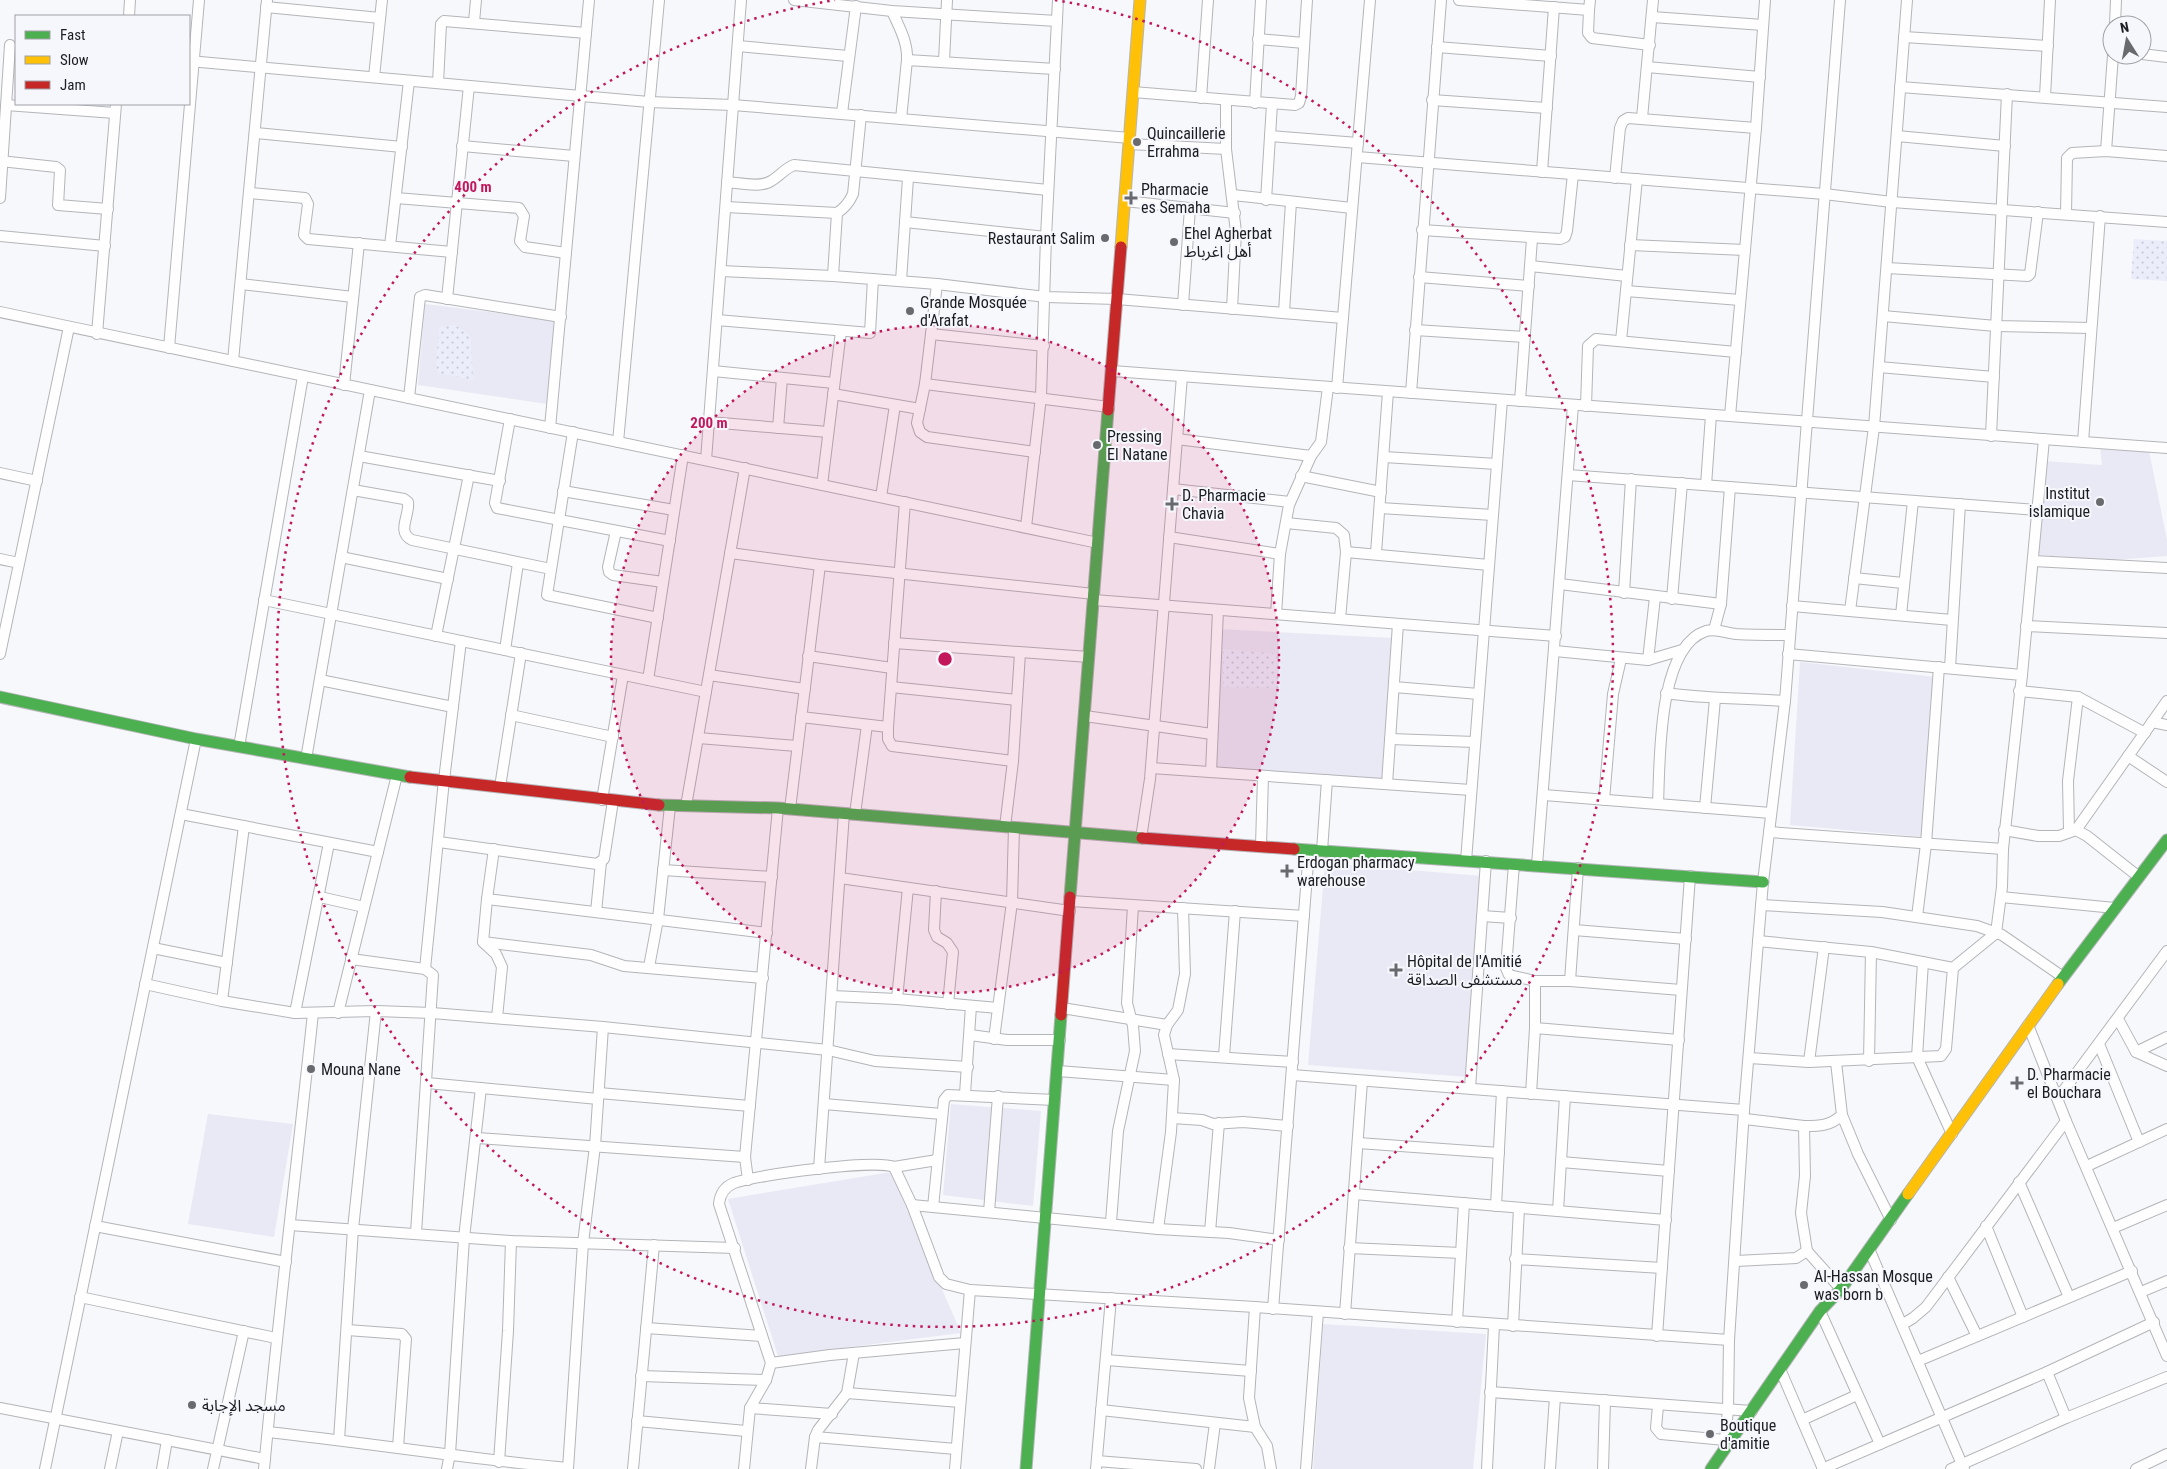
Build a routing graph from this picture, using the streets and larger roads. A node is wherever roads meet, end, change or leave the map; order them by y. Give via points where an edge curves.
1 (130, 0) edge
2 (199, 0) edge
3 (382, 0) edge
4 (476, 0) edge
5 (586, 0) edge
6 (659, 0) edge
7 (741, 0) edge
8 (794, 0) edge
9 (947, 0) edge
10 (1058, 0) edge
11 (1140, 0) edge
12 (1208, 0) edge
13 (1261, 0) edge
14 (1307, 0) edge
15 (1369, 0) edge
16 (1441, 0) edge
17 (1459, 0) edge
18 (1653, 0) edge
19 (1765, 0) edge
20 (1840, 0) edge
21 (1907, 0) edge
22 (2050, 0) edge
23 (2116, 0) edge
24 (267, 4) edge
25 (1589, 5) edge
26 (856, 6) junction
27 (888, 7) edge
28 (1554, 7) junction
29 (946, 14) junction
30 (128, 15) edge
31 (2115, 15) edge
32 (1652, 17) junction
33 (380, 18) junction
34 (1057, 21) junction
35 (474, 22) junction
36 (1763, 25) junction
37 (586, 33) junction
38 (1904, 37) junction
39 (1258, 39) junction
40 (1304, 43) junction
41 (9, 45) edge
42 (1650, 45) junction
43 (738, 46) junction
44 (2048, 46) junction
45 (1437, 47) junction
46 (2152, 55) edge
47 (848, 56) junction
48 (1551, 56) junction
49 (2167, 57) edge
50 (907, 60) junction
51 (191, 61) edge
52 (944, 61) junction
53 (2112, 65) edge
54 (259, 67) junction
55 (1647, 67) junction
56 (1054, 69) junction
57 (190, 74) edge
58 (374, 77) junction
59 (1760, 77) junction
60 (409, 81) junction
61 (438, 83) junction
62 (469, 86) junction
63 (1900, 87) junction
64 (1133, 92) junction
65 (2007, 94) junction
66 (580, 96) junction
67 (2045, 96) junction
68 (1201, 98) junction
69 (1226, 100) junction
70 (1432, 100) junction
71 (649, 102) junction
72 (2109, 102) junction
73 (1255, 103) junction
74 (1272, 104) junction
75 (6, 105) junction
76 (188, 105) edge
77 (733, 105) junction
78 (2167, 106) edge
79 (116, 108) edge
80 (1547, 108) junction
81 (842, 113) junction
82 (861, 115) junction
83 (1642, 118) junction
84 (901, 119) junction
85 (1756, 128) junction
86 (1051, 131) junction
87 (256, 132) junction
88 (1270, 136) junction
89 (1897, 136) junction
90 (1129, 141) junction
91 (1358, 143) junction
92 (462, 146) junction
93 (2005, 146) junction
94 (402, 147) junction
95 (1226, 149) junction
96 (2106, 150) junction
97 (574, 156) junction
98 (2167, 156) edge
99 (1356, 157) junction
100 (1, 162) edge
101 (1427, 162) junction
102 (1542, 172) junction
103 (856, 173) junction
104 (1573, 174) junction
105 (908, 178) junction
106 (1615, 178) junction
107 (1637, 179) junction
108 (728, 182) junction
109 (1751, 189) junction
110 (1048, 190) junction
111 (250, 193) junction
112 (1824, 194) junction
113 (1233, 195) junction
114 (0, 198) edge
115 (396, 198) junction
116 (1266, 200) junction
117 (1125, 201) junction
118 (1291, 202) junction
119 (1892, 202) junction
120 (457, 203) junction
121 (726, 207) junction
122 (1190, 208) junction
123 (1352, 208) junction
124 (108, 209) junction
125 (2002, 209) junction
126 (837, 212) junction
127 (2038, 212) junction
128 (1235, 213) junction
129 (2066, 214) junction
130 (2100, 216) junction
131 (904, 222) junction
132 (2167, 222) edge
133 (1422, 230) junction
134 (0, 236) edge
135 (1046, 237) junction
136 (1532, 239) junction
137 (359, 243) junction
138 (1630, 245) junction
139 (104, 246) junction
140 (390, 246) junction
141 (1745, 250) junction
142 (452, 252) junction
143 (566, 253) junction
144 (1530, 266) junction
145 (1887, 268) junction
146 (721, 271) junction
147 (1999, 275) junction
148 (833, 276) junction
149 (1627, 276) junction
150 (1419, 277) junction
151 (873, 279) junction
152 (900, 281) junction
153 (241, 284) junction
154 (938, 284) junction
155 (1529, 286) junction
156 (1626, 291) junction
157 (353, 297) junction
158 (1046, 297) junction
159 (447, 299) junction
160 (1117, 299) junction
161 (1740, 300) junction
162 (1183, 306) junction
163 (1232, 309) junction
164 (0, 312) edge
165 (1284, 312) junction
166 (1883, 316) junction
167 (561, 317) junction
168 (1343, 318) junction
169 (717, 320) junction
170 (1996, 326) junction
171 (69, 327) junction
172 (2091, 328) junction
173 (1415, 330) junction
174 (841, 331) junction
175 (97, 334) junction
176 (931, 334) junction
177 (1525, 337) junction
178 (1621, 341) junction
179 (1044, 346) junction
180 (169, 348) junction
181 (1736, 352) junction
182 (233, 361) junction
183 (1879, 367) junction
184 (713, 371) junction
185 (1112, 371) junction
186 (303, 376) junction
187 (1182, 376) junction
188 (1994, 377) junction
189 (782, 378) junction
190 (834, 383) junction
191 (925, 384) junction
192 (344, 385) junction
193 (1332, 388) junction
194 (370, 390) junction
195 (1388, 392) junction
196 (1411, 393) junction
197 (833, 394) junction
198 (1041, 397) junction
199 (409, 398) junction
200 (1502, 400) junction
201 (1520, 401) junction
202 (895, 405) junction
203 (1574, 405) junction
204 (1586, 406) junction
205 (1109, 407) junction
206 (920, 409) junction
207 (1711, 415) junction
208 (1730, 416) junction
209 (510, 419) junction
210 (709, 422) junction
211 (1806, 422) junction
212 (1874, 427) junction
213 (550, 428) junction
214 (778, 428) junction
215 (573, 432) junction
216 (828, 432) junction
217 (1991, 436) junction
218 (1177, 439) junction
219 (2044, 439) junction
220 (618, 442) junction
221 (2083, 442) junction
222 (2167, 448) edge
223 (1035, 452) junction
224 (359, 456) junction
225 (683, 456) junction
226 (1311, 456) junction
227 (1384, 457) junction
228 (706, 460) junction
229 (1497, 464) junction
230 (745, 468) junction
231 (0, 473) edge
232 (469, 475) junction
233 (1568, 475) junction
234 (1301, 476) junction
235 (1632, 480) junction
236 (36, 481) junction
237 (500, 481) junction
238 (1682, 483) junction
239 (822, 485) junction
240 (1706, 485) junction
241 (1730, 487) junction
242 (1173, 489) junction
243 (353, 490) junction
244 (564, 491) junction
245 (1381, 492) junction
246 (1801, 492) junction
247 (881, 497) junction
248 (1865, 497) junction
249 (1913, 501) junction
250 (905, 502) junction
251 (1290, 502) junction
252 (1960, 504) junction
253 (1380, 508) junction
254 (674, 510) junction
255 (2037, 510) junction
256 (1493, 515) junction
257 (559, 520) junction
258 (1286, 522) junction
259 (1026, 527) junction
260 (616, 531) junction
261 (1169, 537) junction
262 (670, 542) junction
263 (1098, 543) junction
264 (453, 550) junction
265 (1346, 552) junction
266 (730, 553) junction
267 (1376, 553) junction
268 (1280, 554) junction
269 (341, 557) junction
270 (0, 559) edge
271 (2033, 561) junction
272 (19, 563) junction
273 (518, 563) junction
274 (820, 565) junction
275 (1489, 565) junction
276 (2167, 568) edge
277 (551, 569) junction
278 (900, 574) junction
279 (1854, 578) junction
280 (448, 579) junction
281 (663, 582) junction
282 (1903, 583) junction
283 (1560, 584) junction
284 (1624, 592) junction
285 (1094, 597) junction
286 (1655, 597) junction
287 (1672, 599) junction
288 (264, 600) junction
289 (1720, 604) junction
290 (1164, 606) junction
291 (1792, 606) junction
292 (1218, 610) junction
293 (1850, 611) junction
294 (332, 614) junction
295 (1276, 614) junction
296 (1901, 615) junction
297 (658, 618) junction
298 (1340, 619) junction
299 (1952, 620) junction
300 (3, 622) edge
301 (1398, 624) junction
302 (2026, 626) junction
303 (1484, 630) junction
304 (1714, 630) junction
305 (2167, 633) edge
306 (436, 636) junction
307 (1556, 636) junction
308 (1790, 636) junction
309 (461, 641) junction
310 (894, 643) junction
311 (505, 650) junction
312 (1682, 650) junction
313 (1555, 651) junction
314 (521, 653) junction
315 (1020, 653) junction
316 (0, 654) edge
317 (1788, 654) junction
318 (808, 656) junction
319 (1090, 657) junction
320 (1621, 658) junction
321 (1648, 660) junction
322 (1939, 667) junction
323 (892, 668) junction
324 (1950, 668) junction
325 (623, 674) junction
326 (709, 675) junction
327 (2022, 675) junction
328 (320, 680) junction
329 (648, 680) junction
330 (891, 687) junction
331 (1394, 687) junction
332 (804, 689) junction
333 (2019, 690) junction
334 (706, 692) junction
335 (1479, 694) junction
336 (1666, 694) junction
337 (0, 697) edge
338 (2078, 697) junction
339 (1715, 699) junction
340 (1017, 700) junction
341 (1785, 701) junction
342 (2167, 701) edge
343 (453, 706) junction
344 (512, 715) junction
345 (1085, 716) junction
346 (801, 717) junction
347 (2152, 722) junction
348 (1154, 724) junction
349 (867, 725) junction
350 (2167, 726) edge
351 (888, 727) junction
352 (2144, 733) junction
353 (1212, 734) junction
354 (613, 737) junction
355 (698, 738) junction
356 (196, 739) junction
357 (1390, 740) junction
358 (1475, 742) junction
359 (797, 746) junction
360 (239, 747) junction
361 (2128, 756) junction
362 (306, 759) junction
363 (1013, 761) junction
364 (1151, 768) junction
365 (1211, 772) junction
366 (396, 775) junction
367 (1263, 776) junction
368 (444, 780) junction
369 (1327, 780) junction
370 (2167, 782) edge
371 (1387, 784) junction
372 (500, 787) junction
373 (1471, 790) junction
374 (1544, 795) junction
375 (1604, 800) junction
376 (608, 801) junction
377 (1658, 804) junction
378 (670, 806) junction
379 (686, 806) junction
380 (784, 808) junction
381 (1705, 808) junction
382 (1772, 813) junction
383 (181, 814) junction
384 (849, 814) junction
385 (244, 826) junction
386 (1009, 827) junction
387 (2004, 830) junction
388 (2072, 831) junction
389 (1769, 832) junction
390 (1076, 834) junction
391 (1140, 838) junction
392 (2167, 840) edge
393 (438, 842) junction
394 (329, 843) junction
395 (1926, 844) junction
396 (1261, 846) junction
397 (494, 849) junction
398 (2003, 849) junction
399 (1309, 850) junction
400 (1322, 850) junction
401 (378, 852) junction
402 (1466, 860) junction
403 (1486, 861) junction
404 (601, 862) junction
405 (1514, 864) junction
406 (1538, 865) junction
407 (1578, 868) junction
408 (663, 870) junction
409 (772, 876) junction
410 (1690, 876) junction
411 (2139, 877) junction
412 (840, 878) junction
413 (1763, 882) junction
414 (908, 888) junction
415 (936, 891) junction
416 (2001, 896) junction
417 (320, 897) junction
418 (487, 899) junction
419 (1012, 902) junction
420 (1761, 905) junction
421 (1070, 906) junction
422 (1134, 906) junction
423 (364, 907) junction
424 (1184, 908) junction
425 (2115, 908) junction
426 (596, 912) junction
427 (1236, 912) junction
428 (1304, 916) junction
429 (1482, 916) junction
430 (1917, 917) junction
431 (1511, 918) junction
432 (658, 919) junction
433 (1574, 930) junction
434 (767, 933) junction
435 (1996, 933) junction
436 (1686, 939) junction
437 (1758, 941) junction
438 (483, 942) junction
439 (1824, 947) junction
440 (153, 948) junction
441 (2167, 951) edge
442 (1871, 952) junction
443 (351, 959) junction
444 (1923, 962) junction
445 (227, 963) junction
446 (649, 967) junction
447 (1953, 968) junction
448 (426, 969) junction
449 (2063, 976) junction
450 (763, 978) junction
451 (1535, 981) junction
452 (1570, 981) junction
453 (145, 984) junction
454 (1681, 990) junction
455 (832, 996) junction
456 (897, 999) junction
457 (222, 1001) junction
458 (948, 1004) junction
459 (971, 1006) junction
460 (998, 1008) junction
461 (1062, 1008) junction
462 (376, 1011) junction
463 (295, 1013) junction
464 (313, 1013) junction
465 (338, 1013) junction
466 (432, 1013) junction
467 (497, 1018) junction
468 (1132, 1019) junction
469 (2118, 1019) junction
470 (1167, 1025) junction
471 (2028, 1025) junction
472 (604, 1027) junction
473 (1535, 1028) junction
474 (970, 1035) junction
475 (2167, 1037) edge
476 (994, 1038) junction
477 (1060, 1040) junction
478 (1679, 1040) junction
479 (756, 1044) junction
480 (2099, 1044) junction
481 (828, 1050) junction
482 (2136, 1052) junction
483 (1168, 1054) junction
484 (1224, 1056) junction
485 (1917, 1057) junction
486 (1748, 1058) junction
487 (1869, 1061) junction
488 (1293, 1062) junction
489 (1809, 1062) junction
490 (1836, 1062) junction
491 (2167, 1066) edge
492 (968, 1067) junction
493 (1058, 1071) junction
494 (1292, 1075) junction
495 (1128, 1076) junction
496 (1174, 1080) junction
497 (1362, 1081) junction
498 (427, 1083) junction
499 (481, 1088) junction
500 (1470, 1088) junction
501 (1502, 1091) junction
502 (966, 1094) junction
503 (1531, 1094) junction
504 (598, 1096) junction
505 (998, 1096) junction
506 (1565, 1096) junction
507 (2058, 1098) junction
508 (1055, 1100) junction
509 (824, 1104) junction
510 (1674, 1105) junction
511 (750, 1106) junction
512 (942, 1114) junction
513 (1744, 1114) junction
514 (1842, 1115) junction
515 (1172, 1118) junction
516 (2066, 1121) junction
517 (1219, 1123) junction
518 (1288, 1126) junction
519 (1804, 1126) junction
520 (2167, 1129) edge
521 (1952, 1134) junction
522 (476, 1138) junction
523 (2139, 1142) junction
524 (1358, 1143) junction
525 (595, 1146) junction
526 (1499, 1153) junction
527 (745, 1157) junction
528 (937, 1160) junction
529 (1561, 1162) junction
530 (2087, 1166) junction
531 (894, 1167) junction
532 (819, 1169) junction
533 (1669, 1171) junction
534 (748, 1180) junction
535 (2019, 1182) junction
536 (1354, 1194) junction
537 (1464, 1203) junction
538 (912, 1204) junction
539 (2167, 1205) edge
540 (1496, 1206) junction
541 (933, 1207) junction
542 (1519, 1208) junction
543 (1558, 1211) junction
544 (989, 1212) junction
545 (1046, 1216) junction
546 (1666, 1220) junction
547 (1891, 1220) junction
548 (1111, 1222) junction
549 (95, 1226) junction
550 (290, 1226) junction
551 (1986, 1226) junction
552 (2113, 1228) junction
553 (353, 1229) junction
554 (1158, 1229) junction
555 (1210, 1232) junction
556 (416, 1233) junction
557 (464, 1238) junction
558 (1279, 1240) junction
559 (511, 1241) junction
560 (583, 1242) junction
561 (654, 1245) junction
562 (734, 1248) junction
563 (1349, 1248) junction
564 (1869, 1249) junction
565 (1807, 1251) junction
566 (1461, 1253) junction
567 (1516, 1259) junction
568 (1736, 1261) junction
569 (286, 1262) junction
570 (1662, 1268) junction
571 (2132, 1271) junction
572 (1948, 1277) junction
573 (2167, 1280) edge
574 (1841, 1289) junction
575 (970, 1290) junction
576 (2141, 1292) junction
577 (1041, 1296) junction
578 (80, 1297) junction
579 (2069, 1297) junction
580 (1111, 1298) junction
581 (1255, 1307) junction
582 (1273, 1309) junction
583 (1820, 1311) junction
584 (1318, 1312) junction
585 (1345, 1314) junction
586 (2023, 1317) junction
587 (1457, 1322) junction
588 (2154, 1322) junction
589 (1902, 1324) junction
590 (1494, 1325) junction
591 (1513, 1326) junction
592 (646, 1328) junction
593 (347, 1330) junction
594 (244, 1331) junction
595 (762, 1336) junction
596 (1657, 1336) junction
597 (1977, 1336) junction
598 (276, 1338) junction
599 (1729, 1340) junction
600 (966, 1343) junction
601 (854, 1353) junction
602 (2167, 1356) edge
603 (1106, 1360) junction
604 (1918, 1361) junction
605 (771, 1363) junction
606 (1780, 1369) junction
607 (1251, 1371) junction
608 (2047, 1372) junction
609 (641, 1376) junction
610 (2167, 1377) edge
611 (766, 1380) junction
612 (1490, 1392) junction
613 (847, 1393) junction
614 (1858, 1395) junction
615 (1555, 1397) junction
616 (1605, 1400) junction
617 (960, 1402) junction
618 (1658, 1406) junction
619 (0, 1408) edge
620 (750, 1408) junction
621 (1101, 1410) junction
622 (1728, 1410) junction
623 (1752, 1411) junction
624 (832, 1414) junction
625 (1942, 1418) junction
626 (2066, 1418) junction
627 (55, 1419) junction
628 (1802, 1420) junction
629 (637, 1421) junction
630 (1215, 1423) junction
631 (1255, 1427) junction
632 (118, 1431) junction
633 (746, 1431) junction
634 (268, 1432) junction
635 (815, 1436) junction
636 (167, 1440) junction
637 (339, 1440) junction
638 (1725, 1440) junction
639 (1880, 1444) junction
640 (398, 1448) junction
641 (956, 1449) junction
642 (216, 1450) junction
643 (1724, 1453) junction
644 (450, 1454) junction
645 (2167, 1454) edge
646 (499, 1462) junction
647 (265, 1464) edge
648 (1096, 1465) edge
649 (1838, 1467) edge
650 (1963, 1467) edge
651 (45, 1469) edge
652 (110, 1469) edge
653 (162, 1469) edge
654 (213, 1469) edge
655 (447, 1469) edge
656 (568, 1469) edge
657 (633, 1469) edge
658 (744, 1469) edge
659 (810, 1469) edge
660 (955, 1469) edge
661 (1026, 1469) edge
662 (1196, 1469) edge
663 (1209, 1469) edge
664 (1271, 1469) edge
665 (1306, 1469) edge
666 (1487, 1469) edge
667 (1550, 1469) edge
668 (1603, 1469) edge
669 (1711, 1469) edge
670 (1822, 1469) edge
671 (1952, 1469) edge
672 (2136, 1469) edge

1 - 30 street
2 - 51 street
3 - 33 street
4 - 35 street
5 - 37 street
6 - 71 street
7 - 43 street
8 - 26 street
9 - 29 street
10 - 34 street
11 - 64 street
12 - 68 street
13 - 39 street
14 - 40 street
15 - 91 street
16 - 45 street
17 - 28 street
18 - 32 street
19 - 36 street
20 - 112 street
21 - 38 street
22 - 44 street
23 - 31 street
24 - 33 street
24 - 54 street
25 - 28 street
25 - 42 street via 1588,32 1592,38
26 - 27 street
26 - 47 street
27 - 29 street
27 - 50 street via 904,37
28 - 48 street
29 - 34 street
29 - 52 street
32 - 36 street
32 - 42 street
33 - 58 street
34 - 56 street
35 - 37 street
35 - 61 street via 442,22
36 - 59 street
37 - 66 street
38 - 44 street
38 - 63 street
39 - 40 street
39 - 73 street
40 - 74 street via 1299,103
41 - 75 street
42 - 55 street
43 - 47 street
43 - 77 street
44 - 67 street
45 - 48 street
45 - 70 street
46 - 49 street
47 - 81 street
48 - 80 street
50 - 52 street
50 - 84 street
51 - 54 street
51 - 57 street
52 - 56 street
53 - 72 street
54 - 58 street
54 - 87 street
55 - 59 street
55 - 83 street
56 - 86 street
58 - 60 street
59 - 85 street
60 - 61 street
60 - 94 street
61 - 62 street
62 - 66 street
62 - 92 street
63 - 65 street
63 - 89 street
64 - 68 street
64 - 90 street
65 - 67 street
65 - 93 street
66 - 71 street
66 - 97 street
67 - 72 street
68 - 69 street
69 - 73 street
69 - 95 street
70 - 80 street
70 - 101 street
71 - 77 street
71 - 220 street
72 - 78 street
72 - 96 street
73 - 74 street
74 - 88 street
75 - 79 street
75 - 100 street
76 - 180 street
77 - 81 street
77 - 108 street
79 - 124 street
80 - 102 street
81 - 82 street
82 - 84 street
82 - 103 street
83 - 85 street
83 - 106 street via 1623,121
84 - 86 street
85 - 109 street
86 - 90 street
86 - 110 street
87 - 94 street
87 - 111 street
88 - 91 street
88 - 116 street
89 - 93 street
89 - 119 street
90 - 95 street
90 - 117 street
91 - 99 street
92 - 97 street
92 - 120 street
93 - 125 street
94 - 115 street
95 - 113 street
96 - 98 street
96 - 129 street via 2079,151 2067,158
97 - 143 street
99 - 101 street
99 - 123 street
100 - 114 street
100 - 124 street via 51,164 60,170 58,205
101 - 102 street
101 - 133 street
102 - 104 street
103 - 105 street
103 - 108 street via 794,165 763,184
103 - 126 street via 849,203
104 - 106 street
104 - 136 street via 1565,237
105 - 110 street
105 - 131 street
106 - 107 street
107 - 109 street
107 - 138 street
108 - 121 street
109 - 112 street
109 - 141 street
110 - 135 street
111 - 137 street via 305,198 308,204 305,238
111 - 153 street
112 - 119 street
112 - 211 street
113 - 116 street
113 - 128 street
115 - 120 street
115 - 140 street
116 - 118 street
117 - 122 street
117 - 160 street
118 - 123 street
118 - 165 street
119 - 125 street
119 - 145 street
120 - 142 street
120 - 143 street via 519,208 524,216 520,241 525,247
121 - 126 street
121 - 146 street
122 - 128 street
122 - 162 street
123 - 168 street
124 - 139 street
125 - 127 street
125 - 147 street
126 - 148 street
127 - 129 street
127 - 147 street via 2030,274 2024,277
128 - 163 street
129 - 130 street
130 - 132 street
130 - 172 street
131 - 135 street
131 - 152 street
133 - 136 street
133 - 150 street
134 - 139 street
135 - 158 street
136 - 144 street
137 - 140 street
137 - 157 street
138 - 141 street
138 - 149 street
139 - 175 street
140 - 142 street
141 - 161 street
142 - 159 street
143 - 167 street
144 - 149 street
144 - 155 street
145 - 147 street
145 - 166 street
146 - 148 street
146 - 169 street
147 - 170 street
148 - 151 street
149 - 156 street
150 - 155 street
150 - 173 street
151 - 152 street
151 - 174 street via 870,333
152 - 154 street
153 - 157 street
153 - 182 street
154 - 158 street
154 - 176 street
155 - 177 street
156 - 161 street
156 - 178 street
157 - 192 street
158 - 160 street
158 - 179 street
159 - 167 street
159 - 199 street via 425,295 418,301
160 - 162 street
160 - 185 street
161 - 181 street
162 - 163 street
163 - 165 street
164 - 171 street
165 - 168 street
166 - 170 street
166 - 183 street
167 - 213 street
168 - 193 street
169 - 174 street
169 - 184 street
170 - 172 street
170 - 188 street
171 - 175 street
171 - 236 street
172 - 221 street
173 - 177 street
173 - 196 street
174 - 190 street
175 - 180 street
176 - 179 street
176 - 191 street
177 - 201 street
178 - 181 street
178 - 204 street via 1596,339 1588,346
179 - 198 street
180 - 182 street
181 - 208 street
182 - 186 street
183 - 188 street
183 - 212 street
184 - 189 street
184 - 210 street
185 - 187 street
185 - 205 street
186 - 192 street
186 - 288 street
187 - 193 street
187 - 218 street
188 - 217 street
189 - 190 street
189 - 214 street
190 - 197 street
191 - 198 street
191 - 206 street
192 - 194 street
193 - 195 street
193 - 226 street via 1321,442
194 - 199 street
194 - 224 street
195 - 196 street
195 - 227 street
196 - 200 street
197 - 202 street
197 - 216 street
198 - 205 street
198 - 223 street
199 - 209 street
200 - 201 street
200 - 229 street
201 - 203 street
202 - 206 street
202 - 247 street
203 - 204 street
203 - 233 street
204 - 207 street
205 - 263 street
206 - 223 street via 917,423 920,432 927,437
207 - 208 street
207 - 240 street
208 - 211 street
209 - 213 street
209 - 237 street
210 - 214 street
210 - 228 street
211 - 212 street
211 - 246 street
212 - 217 street
212 - 248 street
213 - 215 street
214 - 216 street
215 - 220 street
215 - 244 street
216 - 239 street
217 - 219 street
218 - 226 street
218 - 242 street
219 - 221 street
219 - 255 street
220 - 225 street
221 - 222 street
223 - 259 street
224 - 232 street
224 - 243 street
225 - 228 street
225 - 254 street
226 - 234 street
227 - 229 street
227 - 245 street
228 - 230 street
229 - 256 street
230 - 239 street
230 - 266 street
231 - 236 street
232 - 237 street
232 - 264 street
233 - 235 street
233 - 283 street
234 - 245 street
234 - 251 street
235 - 238 street
235 - 284 street
236 - 272 street
237 - 257 street via 495,503 497,508
238 - 240 street
238 - 287 street
239 - 247 street
240 - 241 street
241 - 246 street
241 - 289 street
242 - 251 street
242 - 261 street
243 - 264 street via 404,499 408,507 405,537
243 - 269 street
244 - 254 street
244 - 257 street
245 - 253 street
246 - 248 street
246 - 291 street
247 - 250 street
248 - 249 street
248 - 279 street
249 - 252 street
249 - 282 street
250 - 259 street
250 - 278 street
251 - 258 street
252 - 255 street
252 - 299 street
253 - 256 street
253 - 267 street
254 - 262 street
255 - 271 street
256 - 275 street
257 - 260 street
257 - 277 street
258 - 265 street via 1336,528 1344,535
258 - 268 street
259 - 263 street
260 - 262 street
260 - 281 street via 609,572
261 - 268 street
261 - 290 street
262 - 281 street
263 - 285 street
264 - 273 street
264 - 280 street
265 - 267 street
265 - 298 street
266 - 274 street
266 - 326 street
267 - 275 street
268 - 295 street
269 - 280 street
269 - 294 street
270 - 272 street
271 - 276 street
271 - 302 street
272 - 300 street
273 - 277 street
273 - 311 street
274 - 278 street
274 - 318 street
275 - 303 street
277 - 297 street via 546,592 550,596
278 - 285 street
278 - 310 street
279 - 282 street
279 - 293 street
280 - 306 street
281 - 297 street
282 - 296 street
283 - 284 street
283 - 307 street
284 - 286 street
285 - 290 street
285 - 319 street
286 - 287 street
286 - 321 street
287 - 289 street
288 - 294 street
288 - 360 street
289 - 304 street
290 - 292 street
290 - 348 street
291 - 293 street
291 - 308 street
292 - 295 street
292 - 353 street
293 - 296 street
294 - 306 street
294 - 328 street
295 - 298 street
296 - 299 street
297 - 329 street
298 - 301 street
299 - 324 street
300 - 316 street
301 - 303 street
301 - 331 street
302 - 305 street
302 - 327 street
303 - 307 street
303 - 335 street
304 - 308 street
304 - 312 street via 1696,636
306 - 309 street
307 - 313 street
308 - 317 street
309 - 311 street
309 - 343 street
310 - 315 street
310 - 323 street
311 - 314 street
312 - 321 street
312 - 336 street
313 - 320 street
313 - 374 street
314 - 325 street
314 - 344 street
315 - 319 street
315 - 340 street
317 - 322 street
317 - 341 street
318 - 323 street
318 - 332 street
319 - 345 street
320 - 321 street
320 - 375 street via 1613,694
322 - 324 street
322 - 395 street
323 - 330 street
324 - 327 street
325 - 329 street
325 - 354 street
326 - 332 street
326 - 334 street
327 - 333 street
328 - 343 street
328 - 362 street
329 - 334 street
330 - 340 street
330 - 351 street
331 - 335 street
331 - 357 street
332 - 346 street
333 - 338 street
333 - 387 street
334 - 355 street
335 - 358 street
336 - 339 street
336 - 377 street
337 - 356 street
338 - 352 street
338 - 388 street via 2068,781
339 - 341 street
339 - 381 street
340 - 363 street
341 - 382 street
342 - 347 street
343 - 368 street
344 - 354 street
344 - 372 street
345 - 348 street
345 - 390 street
346 - 349 street
346 - 359 street
347 - 350 street
347 - 352 street
348 - 353 street
348 - 364 street
349 - 351 street
349 - 384 street
351 - 363 street via 892,746
352 - 361 street
353 - 365 street
354 - 376 street
355 - 359 street
355 - 379 street
356 - 360 street
356 - 383 street
357 - 358 street
357 - 371 street
358 - 373 street
359 - 380 street
360 - 362 street
361 - 370 street
361 - 388 street
362 - 366 street
363 - 386 street
364 - 365 street
364 - 391 street
365 - 367 street
366 - 368 street
366 - 401 street
367 - 369 street
367 - 396 street
368 - 372 street
368 - 393 street
369 - 371 street
369 - 400 street
371 - 373 street
372 - 376 street
373 - 402 street
374 - 375 street
374 - 406 street
375 - 377 street
376 - 378 street
376 - 404 street via 604,859
377 - 381 street
378 - 379 street
378 - 408 street
379 - 380 street
380 - 384 street
380 - 409 street
381 - 382 street
382 - 389 street
383 - 385 street
383 - 440 street
384 - 386 street
384 - 412 street
385 - 394 street
385 - 445 street
386 - 390 street
386 - 419 street
387 - 388 street via 2038,836 2059,836
387 - 398 street
388 - 411 street via 2087,836
389 - 395 street
389 - 413 street
390 - 391 street
390 - 421 street
391 - 396 street
392 - 411 street
393 - 397 street
393 - 448 street
394 - 401 street
394 - 417 street
395 - 398 street
395 - 430 street
396 - 399 street
397 - 404 street
397 - 418 street
398 - 416 street
399 - 400 street
399 - 428 street
400 - 402 street
401 - 423 street
402 - 403 street
403 - 405 street
403 - 429 street
404 - 426 street
405 - 406 street
405 - 431 street
406 - 407 street
407 - 410 street
407 - 433 street
408 - 409 street
408 - 432 street
409 - 434 street
410 - 413 street
410 - 436 street
411 - 425 street
412 - 414 street
412 - 455 street
413 - 420 street
414 - 415 street
414 - 456 street
415 - 419 street
415 - 458 street via 934,930 953,952
416 - 425 street
416 - 435 street
417 - 423 street
417 - 463 street
418 - 426 street
418 - 438 street
419 - 421 street
419 - 460 street
420 - 430 street
420 - 437 street
421 - 422 street
421 - 461 street
422 - 424 street
422 - 468 street via 1127,1003
423 - 443 street
424 - 427 street
424 - 470 street via 1185,974 1178,1010
425 - 449 street
426 - 432 street
427 - 428 street
427 - 484 street
428 - 488 street
429 - 431 street
429 - 500 street
430 - 435 street via 1977,926
431 - 451 street via 1506,968 1509,975
432 - 434 street
432 - 446 street
433 - 436 street
433 - 452 street
434 - 450 street
435 - 447 street
435 - 449 street
436 - 454 street
437 - 439 street
437 - 486 street
438 - 446 street via 591,955 624,966
438 - 467 street via 496,954 502,967
439 - 442 street
439 - 489 street
440 - 445 street
440 - 453 street
441 - 469 street
442 - 444 street
442 - 487 street
443 - 448 street
443 - 465 street
444 - 447 street
444 - 485 street
445 - 457 street
446 - 450 street
447 - 485 street via 1944,1054
448 - 466 street via 433,975
449 - 471 street
450 - 479 street
451 - 452 street
451 - 473 street
452 - 454 street
453 - 457 street
453 - 549 street
454 - 478 street
455 - 456 street
455 - 481 street
456 - 458 street
457 - 463 street
458 - 459 street
459 - 460 street
459 - 474 street
460 - 476 street
461 - 468 street
461 - 477 street
462 - 465 street
462 - 466 street
462 - 553 street
463 - 464 street
464 - 465 street
464 - 550 street
466 - 467 street
466 - 498 street
467 - 472 street
468 - 470 street
468 - 495 street via 1134,1051
469 - 480 street
469 - 482 street
470 - 483 street via 1164,1036
471 - 507 street
471 - 521 street
472 - 479 street
472 - 504 street
473 - 478 street
473 - 503 street
474 - 476 street
474 - 492 street
475 - 482 street
476 - 477 street
477 - 493 street
478 - 510 street
479 - 481 street
479 - 511 street
480 - 507 street
480 - 523 street
481 - 492 street via 875,1061
481 - 509 street
482 - 491 street
483 - 484 street
483 - 496 street
484 - 488 street
485 - 487 street
485 - 521 street
486 - 489 street
486 - 513 street
487 - 490 street
488 - 494 street
489 - 490 street
490 - 514 street
492 - 502 street
493 - 495 street
493 - 508 street
494 - 497 street
494 - 518 street
495 - 496 street
495 - 548 street via 1118,1131
496 - 515 street
497 - 500 street
497 - 524 street
498 - 499 street
498 - 556 street
499 - 504 street
499 - 522 street
500 - 501 street
501 - 503 street
501 - 526 street
502 - 505 street
502 - 512 street via 948,1095
503 - 506 street
504 - 511 street
504 - 525 street
505 - 508 street
505 - 544 street
506 - 510 street
506 - 529 street
507 - 516 street
508 - 545 street
509 - 512 street
509 - 532 street
510 - 513 street
510 - 533 street
511 - 527 street
512 - 528 street
513 - 519 street
513 - 568 street
514 - 519 street via 1826,1126
514 - 547 street
515 - 517 street
515 - 554 street
516 - 530 street
516 - 535 street
517 - 518 street
517 - 555 street
518 - 558 street
519 - 565 street via 1805,1176 1801,1213
520 - 523 street
521 - 547 street
522 - 525 street
522 - 557 street
523 - 530 street
524 - 526 street
524 - 536 street
525 - 527 street
525 - 560 street
526 - 540 street
527 - 534 street
528 - 531 street
528 - 541 street
529 - 533 street
529 - 543 street
530 - 552 street
531 - 532 street via 880,1164
531 - 538 street
532 - 534 street
533 - 546 street
534 - 562 street via 733,1184 720,1196 719,1204
535 - 551 street
535 - 579 street
536 - 537 street
536 - 563 street
537 - 540 street
537 - 566 street
538 - 541 street
538 - 575 street via 939,1277 946,1284
539 - 552 street
540 - 542 street
541 - 544 street
542 - 543 street
542 - 567 street
543 - 546 street
544 - 545 street
545 - 548 street
545 - 577 street
546 - 570 street
547 - 564 street
548 - 554 street
549 - 569 street
549 - 578 street
550 - 553 street
550 - 569 street
551 - 572 street
551 - 586 street
552 - 571 street
553 - 556 street
553 - 593 street
554 - 555 street
555 - 558 street
556 - 557 street
557 - 559 street
557 - 644 street
558 - 582 street
559 - 560 street
559 - 646 street
560 - 561 street
560 - 656 street
561 - 562 street
561 - 592 street
562 - 595 street
563 - 566 street
563 - 585 street
564 - 574 street
564 - 589 street
565 - 568 street via 1796,1258
565 - 574 street
566 - 587 street
567 - 570 street
567 - 591 street
568 - 599 street
569 - 598 street
570 - 596 street
571 - 576 street
571 - 579 street
572 - 589 street via 1920,1313
572 - 597 street
573 - 576 street
574 - 583 street
575 - 577 street
575 - 600 street
576 - 588 street
577 - 580 street
577 - 661 street
578 - 594 street
578 - 627 street
579 - 586 street
580 - 581 street
580 - 603 street
581 - 582 street
581 - 607 street
582 - 584 street
583 - 606 street
583 - 614 street
584 - 585 street
584 - 665 street
585 - 587 street
586 - 597 street
587 - 590 street
588 - 602 street
588 - 608 street
589 - 604 street
590 - 591 street
590 - 612 street
591 - 596 street
592 - 595 street
592 - 609 street
593 - 637 street
593 - 640 street via 402,1334 406,1339
594 - 598 street
594 - 642 street
595 - 605 street
596 - 599 street
597 - 604 street
598 - 634 street
599 - 622 street
600 - 601 street
600 - 617 street
601 - 605 street
601 - 613 street
603 - 607 street
603 - 621 street
604 - 625 street
605 - 611 street
606 - 623 street
606 - 628 street
607 - 631 street via 1249,1398
608 - 625 street
608 - 626 street
609 - 611 street
609 - 629 street
610 - 626 street
611 - 620 street
612 - 615 street
612 - 666 street
613 - 617 street
613 - 624 street
614 - 628 street
614 - 639 street
615 - 616 street
615 - 667 street
616 - 618 street
616 - 668 street
617 - 641 street
618 - 622 street
618 - 638 street via 1656,1428 1662,1434
619 - 627 street
620 - 624 street
620 - 633 street
621 - 630 street
621 - 648 street
622 - 623 street
622 - 638 street
623 - 643 street
624 - 635 street
625 - 639 street
625 - 650 street
626 - 650 street
627 - 632 street
627 - 651 street
628 - 670 street
629 - 633 street
629 - 657 street
630 - 631 street
630 - 663 street
631 - 664 street via 1267,1446
632 - 636 street
632 - 652 street
633 - 658 street
634 - 637 street
634 - 647 street
635 - 641 street
635 - 659 street
636 - 642 street
636 - 653 street
637 - 640 street
638 - 643 street
639 - 649 street
640 - 644 street
641 - 660 street
642 - 647 street
642 - 654 street
643 - 669 street
644 - 646 street
644 - 655 street
645 - 672 street
646 - 656 street
648 - 662 street
649 - 670 street
650 - 671 street

